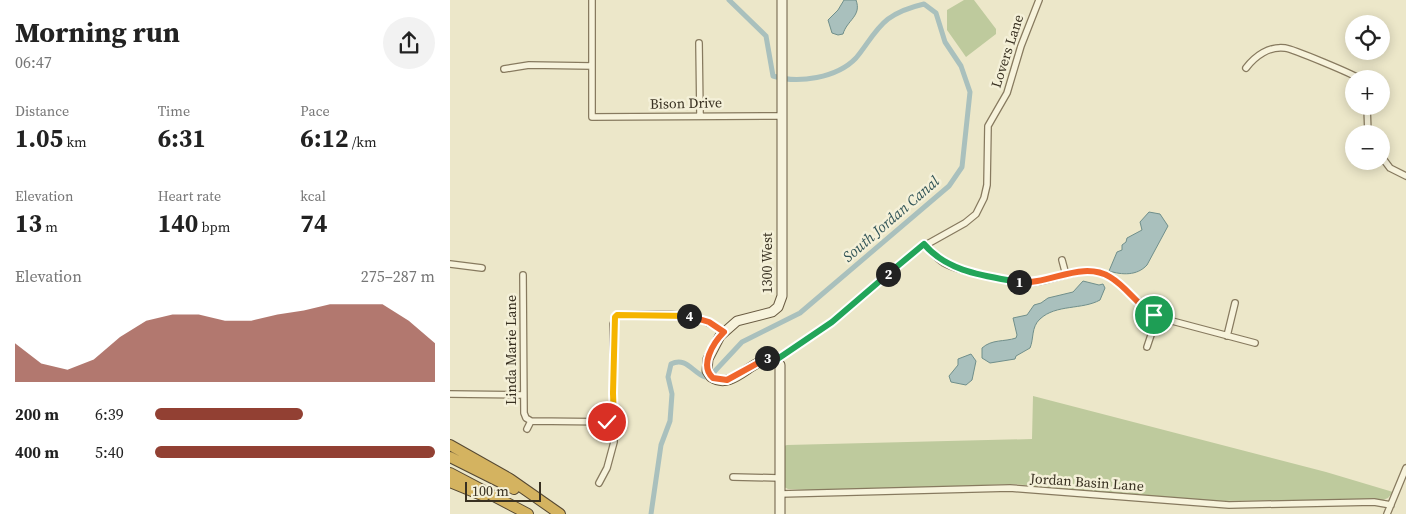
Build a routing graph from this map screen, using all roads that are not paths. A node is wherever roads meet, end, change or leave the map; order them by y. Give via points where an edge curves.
1 (592, 0) edge
2 (782, 0) edge
3 (1039, 0) edge
4 (699, 44) dead end
5 (592, 66) junction
6 (1246, 68) dead end
7 (504, 69) dead end
8 (1345, 71) edge
9 (700, 116) junction
10 (781, 116) junction
11 (1390, 168) edge
12 (1406, 176) edge
13 (924, 244) junction
14 (1062, 260) dead end
15 (450, 264) edge
16 (482, 268) dead end
17 (523, 275) dead end
18 (1066, 275) junction
19 (1235, 303) dead end
20 (1157, 317) junction
21 (724, 332) junction
22 (1227, 336) junction
23 (1255, 343) dead end
24 (1147, 347) dead end
25 (776, 360) junction
26 (450, 394) edge
27 (523, 395) junction
28 (531, 421) junction
29 (614, 422) junction
30 (527, 428) dead end
31 (450, 445) edge
32 (450, 457) edge
33 (1406, 468) edge
34 (450, 472) edge
35 (733, 478) dead end
36 (780, 478) junction
37 (450, 482) edge
38 (599, 483) dead end
39 (780, 494) junction
40 (1391, 505) junction
41 (523, 514) edge
42 (528, 514) edge
43 (553, 514) edge
44 (560, 514) edge
45 (780, 514) edge
46 (1387, 514) edge

1 - 5 street
2 - 10 street, 1300 West
3 - 13 street, Lovers Lane via 1007,93 988,126 988,185 981,205 969,221
4 - 9 street
5 - 7 street via 530,65
5 - 9 street, Bison Drive via 592,117
6 - 8 street via 1257,54 1285,48
9 - 10 street, Bison Drive
10 - 21 street, 1300 West via 781,300 772,312 743,319
11 - 12 street
13 - 18 street via 936,258 948,265 1014,281 1036,282
13 - 25 street, Lovers Lane via 832,322
14 - 18 street
15 - 16 street
17 - 27 street, Linda Marie Lane
18 - 20 street via 1090,271 1106,275
19 - 22 street
20 - 22 street
20 - 24 street
21 - 25 street, 1300 West via 708,359 708,371 714,379 727,380 764,359
21 - 29 street via 709,322 689,316 617,315 613,324
22 - 23 street
25 - 36 street via 781,369
26 - 27 street
27 - 28 street, Linda Marie Lane via 524,413
28 - 29 street
28 - 30 street
29 - 38 street via 611,456
31 - 44 highway via 510,479
32 - 43 highway via 512,488
33 - 40 street
34 - 42 highway
35 - 36 street
36 - 39 street
37 - 41 highway
39 - 40 street, Jordan Basin Lane via 1010,488 1220,505 1374,502
39 - 45 street
40 - 46 street

